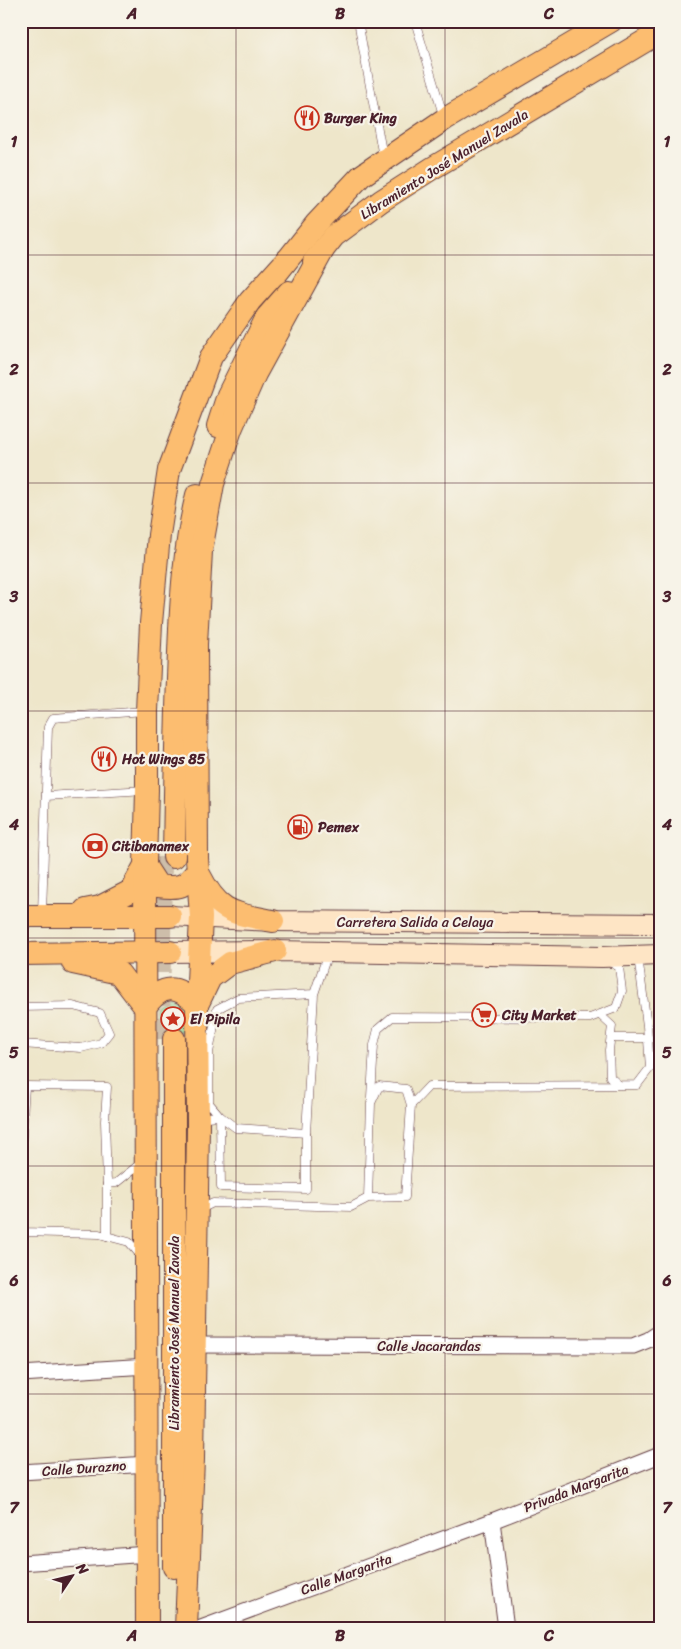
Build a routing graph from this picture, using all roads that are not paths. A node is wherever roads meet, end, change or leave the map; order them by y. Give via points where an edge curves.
1 (358, 21) edge
2 (415, 21) edge
3 (611, 21) edge
4 (578, 30) edge
5 (660, 32) edge
6 (445, 120) junction
7 (384, 160) junction
8 (323, 250) junction
9 (286, 261) junction
10 (147, 710) junction
11 (147, 790) junction
12 (46, 796) junction
13 (160, 860) junction
14 (198, 870) junction
15 (32, 916) edge
16 (145, 916) junction
17 (170, 916) joint
18 (201, 917) junction
19 (273, 921) junction
20 (637, 924) junction
21 (660, 924) edge
22 (275, 951) junction
23 (145, 952) junction
24 (170, 952) joint
25 (200, 952) junction
26 (328, 953) junction
27 (22, 954) edge
28 (638, 956) junction
29 (660, 956) edge
30 (602, 957) junction
31 (314, 994) junction
32 (197, 1004) junction
33 (21, 1007) edge
34 (145, 1007) junction
35 (600, 1015) junction
36 (611, 1038) junction
37 (648, 1038) junction
38 (21, 1044) edge
39 (619, 1085) junction
40 (371, 1103) junction
41 (412, 1105) junction
42 (220, 1116) junction
43 (198, 1126) junction
44 (306, 1132) junction
45 (21, 1150) edge
46 (145, 1160) junction
47 (107, 1184) junction
48 (368, 1198) junction
49 (196, 1212) junction
50 (21, 1229) edge
51 (107, 1236) junction
52 (147, 1263) junction
53 (660, 1332) edge
54 (195, 1345) junction
55 (147, 1366) junction
56 (21, 1374) edge
57 (660, 1455) edge
58 (148, 1464) junction
59 (21, 1472) edge
60 (492, 1521) junction
61 (148, 1554) junction
62 (21, 1563) edge
63 (147, 1628) edge
64 (157, 1628) edge
65 (174, 1628) edge
66 (186, 1628) edge
67 (202, 1628) edge
68 (506, 1628) edge

1 - 7 lane
2 - 6 lane
3 - 4 main road, Libramiento José Manuel Zavala
4 - 6 main road, Libramiento José Manuel Zavala
5 - 8 main road, Libramiento José Manuel Zavala via 381,201 334,236
6 - 7 main road, Libramiento José Manuel Zavala
7 - 9 main road, Libramiento José Manuel Zavala via 361,176
8 - 13 main road, Libramiento José Manuel Zavala via 267,318 228,395 200,481 190,525 182,596 176,714
8 - 14 main road via 255,374 231,429 213,484 201,551 196,644
9 - 10 main road via 250,301 211,357 169,470 159,535
9 - 13 main road, Libramiento José Manuel Zavala via 238,331 214,380 190,444 176,496 162,647
10 - 11 main road
10 - 12 lane via 53,718 48,727
11 - 12 lane
11 - 13 main road
12 - 15 lane
13 - 14 main road via 158,886 174,889 188,883
13 - 15 main road via 130,891 100,908
13 - 16 main road
14 - 18 main road
14 - 19 main road via 208,892 220,904 234,913
15 - 16 main road
16 - 17 main road
16 - 23 main road
17 - 18 main road, Carretera Salida a Celaya
18 - 19 main road, Carretera Salida a Celaya
18 - 25 main road
19 - 20 main road, Carretera Salida a Celaya
20 - 21 main road, Carretera Salida a Celaya
20 - 28 main road
22 - 25 main road
22 - 26 main road
22 - 32 main road via 230,963 210,978
23 - 24 main road
23 - 27 main road
23 - 34 main road
24 - 25 main road
25 - 32 main road
26 - 30 main road
26 - 31 lane
27 - 34 main road via 119,973
28 - 29 main road
28 - 30 main road
28 - 37 lane
30 - 35 lane via 619,967 622,991 616,1008
31 - 42 lane via 238,998 217,1008 209,1053 209,1103
31 - 44 lane
32 - 34 main road via 184,992 168,990 154,995
32 - 43 main road
33 - 38 lane via 72,1006 100,1013 109,1033 101,1043 80,1048
34 - 46 main road
35 - 36 lane via 612,1026
35 - 40 lane via 590,1018 392,1017 378,1029 374,1045
36 - 37 lane
36 - 39 lane via 610,1077
37 - 39 lane via 650,1068 638,1085
39 - 41 lane via 429,1086
40 - 41 lane via 379,1086 406,1089
40 - 48 lane
41 - 48 lane via 405,1197
42 - 43 lane via 206,1117
42 - 44 lane via 236,1128
42 - 44 lane via 221,1187 306,1190
43 - 49 main road
45 - 47 lane via 25,1086 107,1087
46 - 47 lane via 116,1183
46 - 52 main road
47 - 51 lane
48 - 49 lane via 351,1207 213,1203
49 - 54 main road
50 - 51 lane via 22,1232
51 - 52 lane via 129,1242
52 - 55 main road
53 - 54 street, Calle Jacarandas via 633,1346
54 - 66 main road
55 - 56 street
55 - 58 main road
57 - 60 street, Privada Margarita
58 - 59 street, Calle Durazno
58 - 61 main road
60 - 67 street, Calle Margarita
60 - 68 street
61 - 62 street
61 - 63 main road
64 - 65 main road, Libramiento José Manuel Zavala via 167,1039

